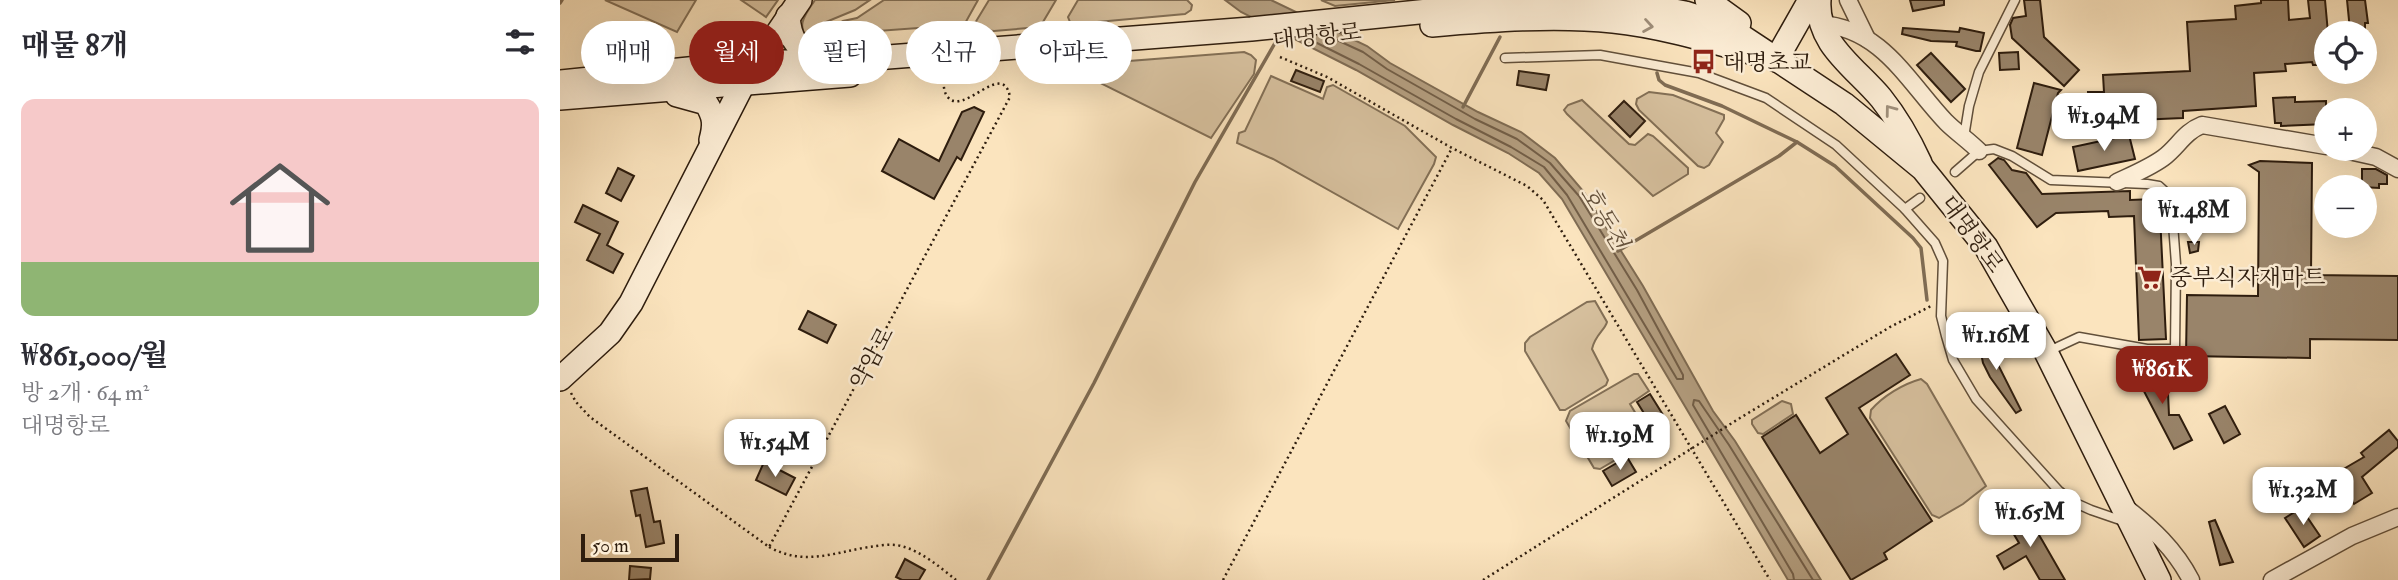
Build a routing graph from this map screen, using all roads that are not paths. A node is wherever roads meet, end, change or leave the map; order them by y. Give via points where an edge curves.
1 (1707, 0) edge
2 (1810, 0) edge
3 (1819, 0) edge
4 (1848, 0) edge
5 (2015, 0) edge
6 (1580, 7) edge
7 (794, 8) edge
8 (784, 23) edge
9 (1820, 24) junction
10 (1867, 39) junction
11 (798, 46) edge
12 (892, 57) edge
13 (1505, 58) dead end
14 (1776, 60) junction
15 (689, 69) edge
16 (784, 81) edge
17 (560, 82) edge
18 (743, 84) joint
19 (657, 91) junction
20 (560, 98) edge
21 (1964, 137) junction
22 (2314, 144) edge
23 (709, 151) junction
24 (1979, 151) junction
25 (2377, 158) edge
26 (1923, 169) junction
27 (2398, 169) edge
28 (1955, 172) dead end
29 (2117, 183) junction
30 (1920, 198) dead end
31 (1906, 209) junction
32 (2046, 352) junction
33 (561, 378) edge
34 (2121, 503) junction
35 (2398, 517) edge
36 (2132, 524) junction
37 (2159, 580) edge
38 (2191, 580) edge
39 (2272, 580) edge

1 - 14 main road via 1758,37
2 - 14 main road
3 - 9 main road
4 - 10 street
5 - 21 lane via 1979,72
6 - 12 main road, 대명항로 via 1497,4 1251,29
6 - 14 main road, 대명항로 via 1616,21 1668,29
6 - 16 main road, 대명항로 via 1366,31 1276,49
7 - 8 main road
7 - 11 main road via 789,34
9 - 10 street
26 -> 9 main road via 1903,127
10 - 21 street via 1890,57
13 - 31 lane, 대명항로 via 1600,55 1699,73 1766,98 1836,145
14 - 26 main road, 대명항로 via 1844,104
15 - 17 main road, 대명항로
18 - 19 main road, 대명항로
18 - 23 main road
19 - 20 main road, 대명항로
19 - 23 main road via 706,103 715,125
21 - 24 street
22 - 29 street via 2202,125 2186,133 2156,163
23 - 33 main road via 631,303 610,333
24 - 28 lane
24 - 29 lane via 2003,152 2051,180
25 - 27 street
26 - 32 main road, 대명항로 via 1986,247
29 - 32 lane via 2159,186 2171,197 2175,349 2079,337
30 - 31 lane
31 - 36 lane, 대명항로 via 1940,252 1944,275 1941,316 1952,360 1976,399 2058,490 2073,502
32 - 34 main road, 대명항로
34 - 36 main road, 대명항로
34 - 38 street, 대명항로 via 2162,538
35 - 39 street via 2352,536
36 - 37 main road, 대명항로

